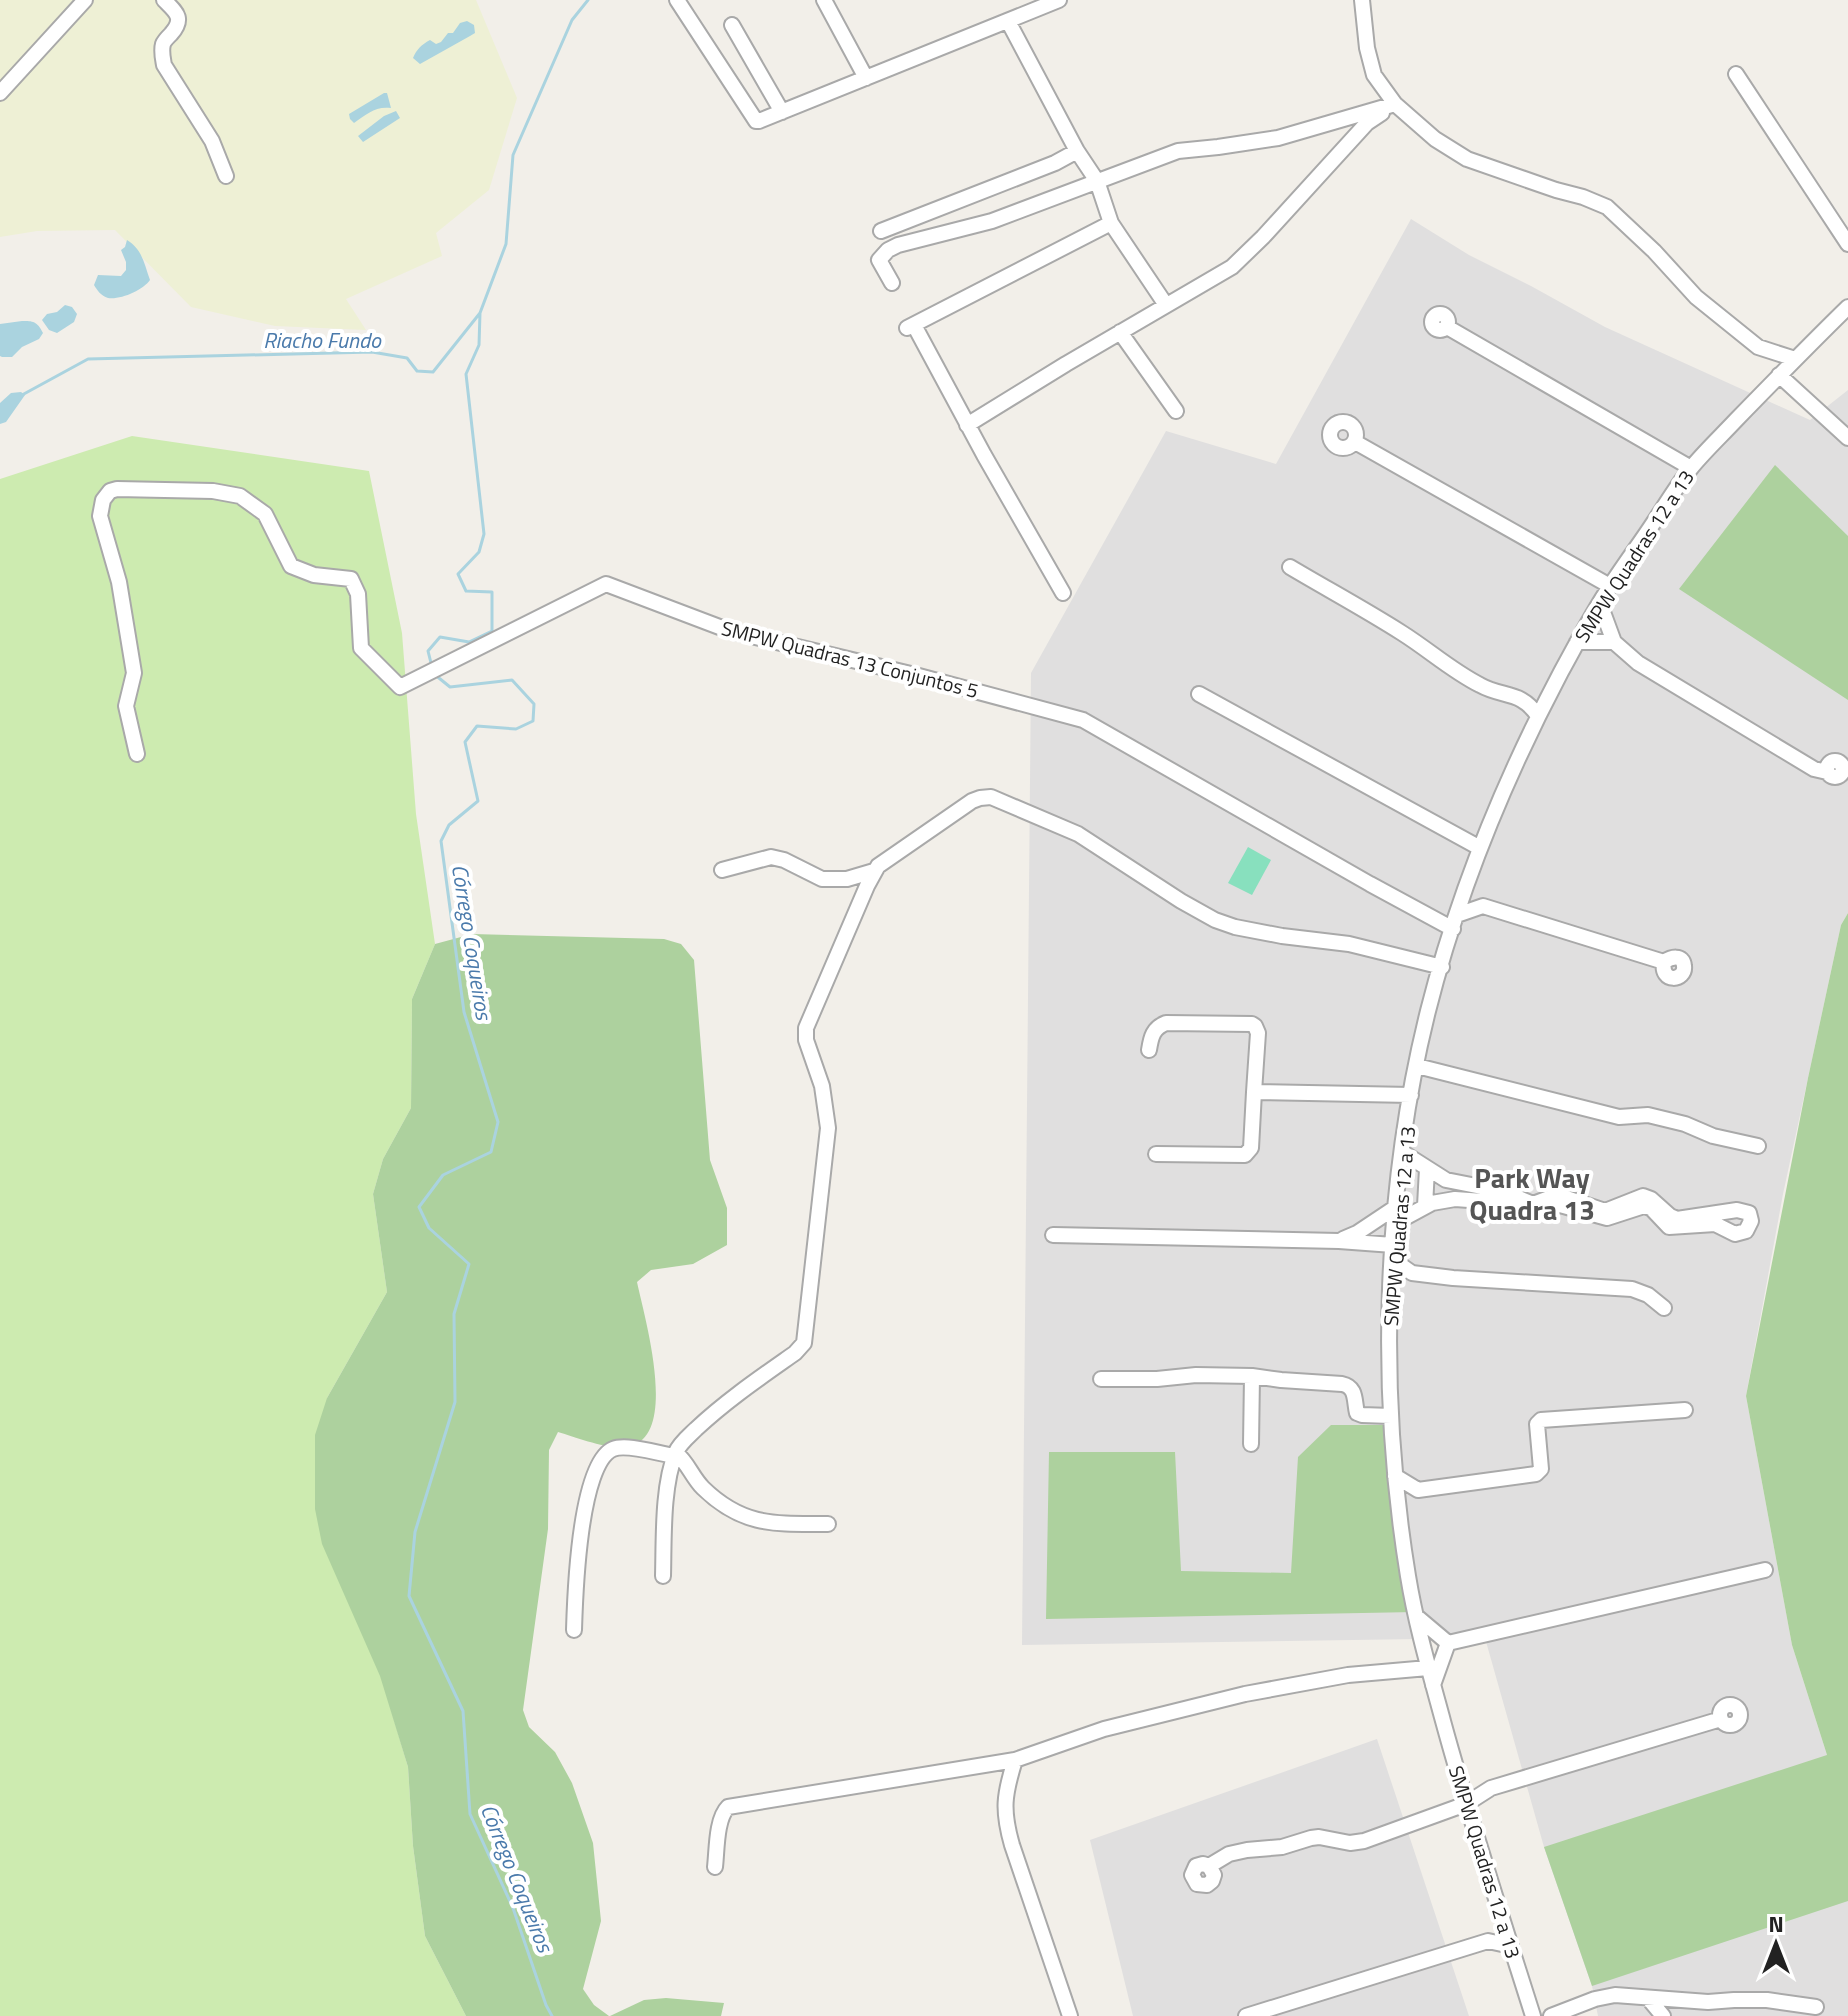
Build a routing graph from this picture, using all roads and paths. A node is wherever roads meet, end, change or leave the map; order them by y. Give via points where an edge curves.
1 (85, 0) edge
2 (164, 0) edge
3 (677, 0) edge
4 (824, 0) edge
5 (1059, 0) edge
6 (1362, 0) edge
7 (1008, 21) junction
8 (732, 25) dead end
9 (1736, 74) dead end
10 (866, 78) junction
11 (0, 93) edge
12 (1395, 104) junction
13 (782, 112) junction
14 (1077, 151) junction
15 (226, 176) dead end
16 (1097, 181) junction
17 (1111, 223) junction
18 (881, 231) dead end
19 (1848, 244) edge
20 (892, 283) dead end
21 (1166, 305) junction
22 (1848, 307) edge
23 (1447, 327) dead end
24 (1120, 332) junction
25 (1795, 359) junction
26 (1779, 375) junction
27 (1176, 411) dead end
28 (967, 425) junction
29 (1848, 438) edge
30 (1355, 442) dead end
31 (1691, 468) junction
32 (1290, 567) dead end
33 (1610, 586) junction
34 (1063, 593) dead end
35 (1600, 604) junction
36 (1577, 642) junction
37 (1614, 642) junction
38 (1552, 690) junction
39 (1199, 694) dead end
40 (1513, 695) junction
41 (1538, 716) junction
42 (137, 754) dead end
43 (1827, 772) dead end
44 (1480, 848) junction
45 (722, 870) dead end
46 (874, 871) junction
47 (1469, 880) junction
48 (1483, 906) junction
49 (1455, 922) junction
50 (1664, 962) dead end
51 (1442, 967) junction
52 (1149, 1050) dead end
53 (1417, 1066) junction
54 (1254, 1092) junction
55 (1411, 1095) junction
56 (1758, 1146) dead end
57 (1402, 1152) junction
58 (1156, 1154) dead end
59 (1427, 1169) junction
60 (1425, 1206) junction
61 (1396, 1207) junction
62 (1395, 1223) junction
63 (1371, 1224) junction
64 (1053, 1235) dead end
65 (1339, 1241) junction
66 (1375, 1244) junction
67 (1393, 1252) junction
68 (1412, 1273) junction
69 (1391, 1287) junction
70 (1664, 1308) dead end
71 (1252, 1376) junction
72 (1101, 1379) dead end
73 (1685, 1410) dead end
74 (1391, 1416) junction
75 (1251, 1444) dead end
76 (675, 1454) junction
77 (1395, 1476) junction
78 (1418, 1490) junction
79 (1400, 1521) junction
80 (828, 1524) dead end
81 (1765, 1570) dead end
82 (663, 1576) dead end
83 (1416, 1616) junction
84 (574, 1630) dead end
85 (1448, 1643) junction
86 (1428, 1668) junction
87 (1433, 1686) junction
88 (1721, 1719) dead end
89 (1015, 1760) junction
90 (1458, 1777) junction
91 (1491, 1788) junction
92 (1466, 1804) junction
93 (1209, 1866) dead end
94 (715, 1867) dead end
95 (1504, 1922) junction
96 (1488, 1941) junction
97 (1511, 1946) junction
98 (1648, 1998) junction
99 (1816, 2007) dead end
100 (1070, 2016) edge
101 (1246, 2016) edge
102 (1533, 2016) edge
103 (1551, 2016) edge
104 (1663, 2016) edge

1 - 11 street
2 - 15 street via 179,20 163,43 164,65 212,141
3 - 13 street via 756,121
4 - 10 street
5 - 7 street
6 - 12 street via 1374,75
7 - 10 street
7 - 14 street
8 - 13 street
9 - 19 street
10 - 13 street
12 - 16 street via 1278,138 1178,151
12 - 21 street via 1367,123 1232,267
12 - 25 street via 1467,159 1607,207 1696,297 1758,347
14 - 16 street
14 - 18 street
16 - 17 street
16 - 20 street via 992,221 898,245 879,260
17 - 21 street
17 - 28 street via 911,327
21 - 24 street
22 - 25 street, SMPW Quadras 12 a 13
23 - 31 street
24 - 27 street
24 - 28 street
25 - 26 street, SMPW Quadras 12 a 13
26 - 29 street
26 - 31 street, SMPW Quadras 12 a 13
28 - 34 street
30 - 33 street
31 - 33 street, SMPW Quadras 12 a 13
32 - 40 street via 1481,686
33 - 35 street, SMPW Quadras 12 a 13
35 - 36 street, SMPW Quadras 12 a 13
35 - 37 street
36 - 37 street
36 - 38 street, SMPW Quadras 12 a 13
37 - 43 street via 1638,663
38 - 40 street
38 - 41 street, SMPW Quadras 12 a 13
39 - 44 street
40 - 41 street
41 - 44 street, SMPW Quadras 12 a 13
42 - 49 street, SMPW Quadras 13 Conjuntos 5 via 126,706 134,673 119,582 100,516 103,500 117,489 213,491 240,496 265,514 291,566 351,579 358,594 361,648 400,687 606,584 730,631 1069,715
44 - 47 street, SMPW Quadras 12 a 13
45 - 46 street via 771,857 822,879
46 - 51 street via 972,801 991,797 1078,834 1215,920
46 - 76 street via 805,1034 822,1086 828,1128 804,1343 716,1410
47 - 48 street
47 - 49 street, SMPW Quadras 12 a 13
48 - 49 street
48 - 50 street
49 - 51 street, SMPW Quadras 12 a 13
51 - 53 street, SMPW Quadras 12 a 13
52 - 54 street via 1153,1032 1166,1023 1252,1024 1258,1033
53 - 55 street, SMPW Quadras 12 a 13
53 - 56 street via 1619,1117 1648,1115
54 - 55 street
54 - 58 street via 1251,1148 1245,1155
55 - 57 street, SMPW Quadras 12 a 13
57 - 59 street
57 - 61 street, SMPW Quadras 12 a 13
59 - 60 street
59 - 60 street via 1533,1204 1557,1195 1605,1211 1643,1196 1677,1219 1737,1210 1749,1213 1751,1221 1746,1231 1735,1234 1715,1224 1669,1227 1644,1206 1607,1218 1560,1205 1533,1213 1515,1204 1472,1199
60 - 62 street
61 - 62 street, SMPW Quadras 12 a 13
61 - 63 street
62 - 67 street, SMPW Quadras 12 a 13
63 - 65 street
63 - 66 street via 1367,1236
64 - 65 street
65 - 66 street
66 - 67 street
67 - 68 street
67 - 69 street, SMPW Quadras 12 a 13
68 - 69 street
68 - 70 street via 1632,1289
69 - 74 street, SMPW Quadras 12 a 13
71 - 72 street
71 - 74 street via 1346,1384 1354,1392 1357,1413
71 - 75 street
73 - 78 street via 1541,1420 1541,1469 1536,1474
74 - 77 street, SMPW Quadras 12 a 13
76 - 80 street via 705,1490 748,1518
76 - 82 street via 665,1511
76 - 84 street via 619,1448 608,1452 598,1466 585,1506
77 - 78 street
77 - 79 street, SMPW Quadras 12 a 13
78 - 79 street
79 - 83 street, SMPW Quadras 12 a 13
81 - 85 street
83 - 85 street
83 - 86 street, SMPW Quadras 12 a 13
85 - 87 street
86 - 87 street, SMPW Quadras 12 a 13
86 - 89 street via 1348,1675 1245,1694 1104,1729
87 - 90 street, SMPW Quadras 12 a 13
88 - 91 street
89 - 94 street via 728,1807 720,1821
89 - 100 street via 1005,1817
90 - 91 street
90 - 92 street, SMPW Quadras 12 a 13
91 - 92 street
92 - 93 street via 1364,1841 1311,1838 1229,1854
92 - 95 street, SMPW Quadras 12 a 13
95 - 96 street
95 - 97 street, SMPW Quadras 12 a 13
96 - 97 street
96 - 101 street
97 - 102 street, SMPW Quadras 12 a 13
98 - 99 street via 1767,2000
98 - 103 street via 1607,1996
98 - 104 street

